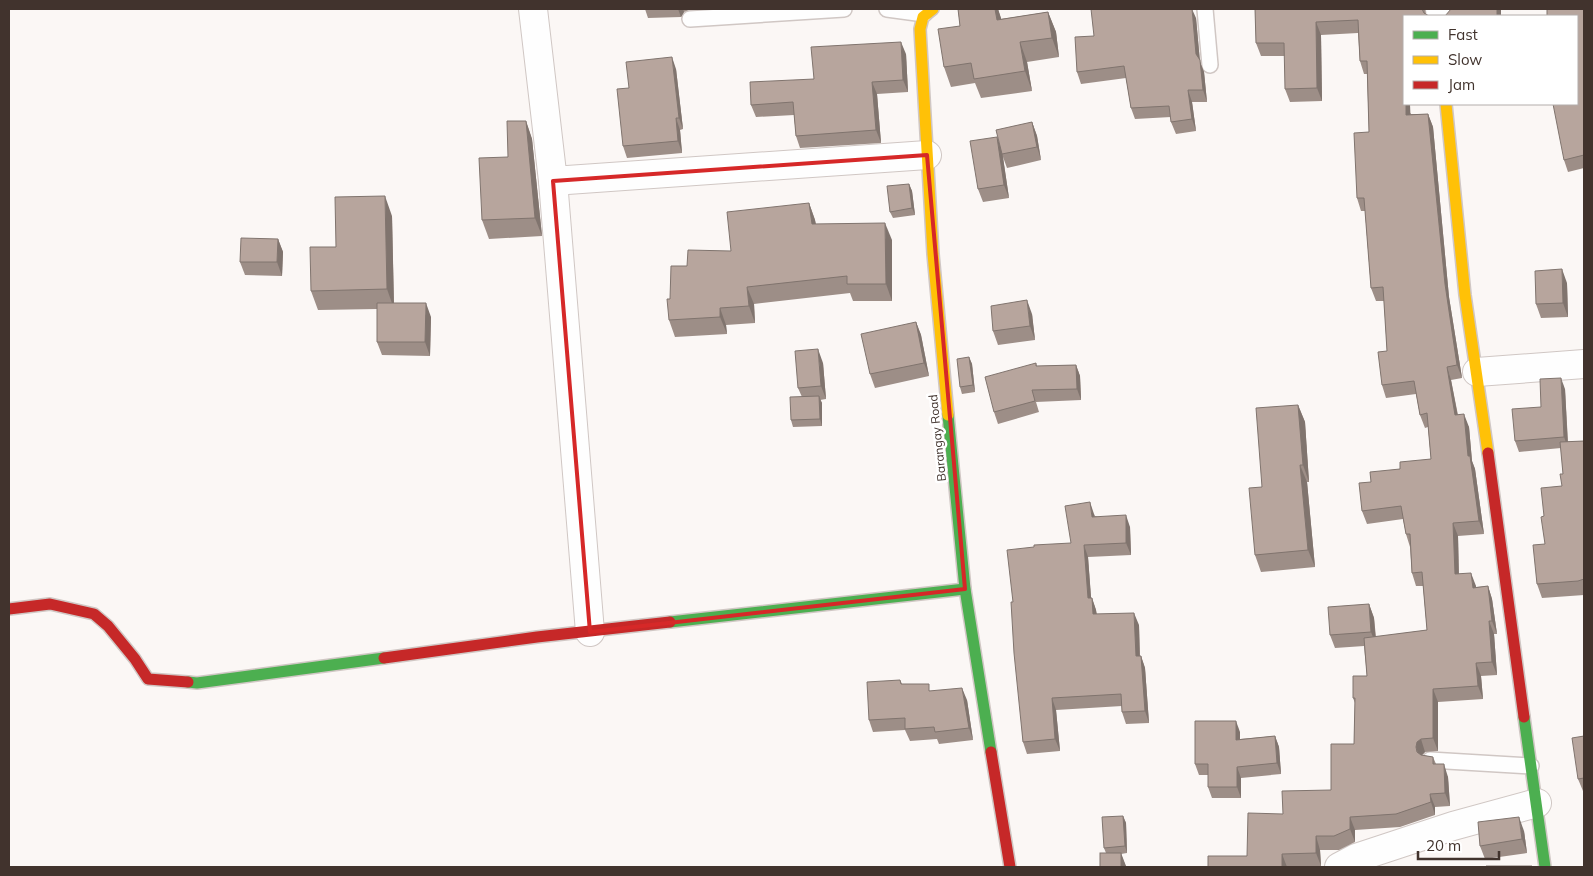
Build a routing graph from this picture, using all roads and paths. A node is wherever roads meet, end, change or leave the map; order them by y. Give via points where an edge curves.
1 (533, 9) edge
2 (844, 9) edge
3 (887, 9) edge
4 (1205, 9) edge
5 (929, 11) edge
6 (690, 19) dead end
7 (1210, 64) dead end
8 (1446, 105) edge
9 (927, 156) junction
10 (553, 181) junction
11 (1584, 364) edge
12 (1477, 372) junction
13 (965, 589) junction
14 (9, 609) edge
15 (590, 632) junction
16 (1430, 760) edge
17 (1532, 766) junction
18 (1537, 803) junction
19 (1010, 867) edge
20 (1339, 867) edge
21 (1545, 867) edge

1 - 10 street
2 - 6 lane
3 - 5 lane
4 - 7 lane
5 - 9 street, Barangay Road via 920,21
8 - 12 street via 1465,295
9 - 10 street
9 - 13 street, Barangay Road via 933,254
10 - 15 street
11 - 12 street
12 - 17 street
13 - 15 street
13 - 19 street, Barangay Road
14 - 15 street via 50,604 94,614 108,626 148,679 196,683
16 - 17 lane
17 - 18 street
18 - 20 street via 1453,826 1356,858
18 - 21 street

